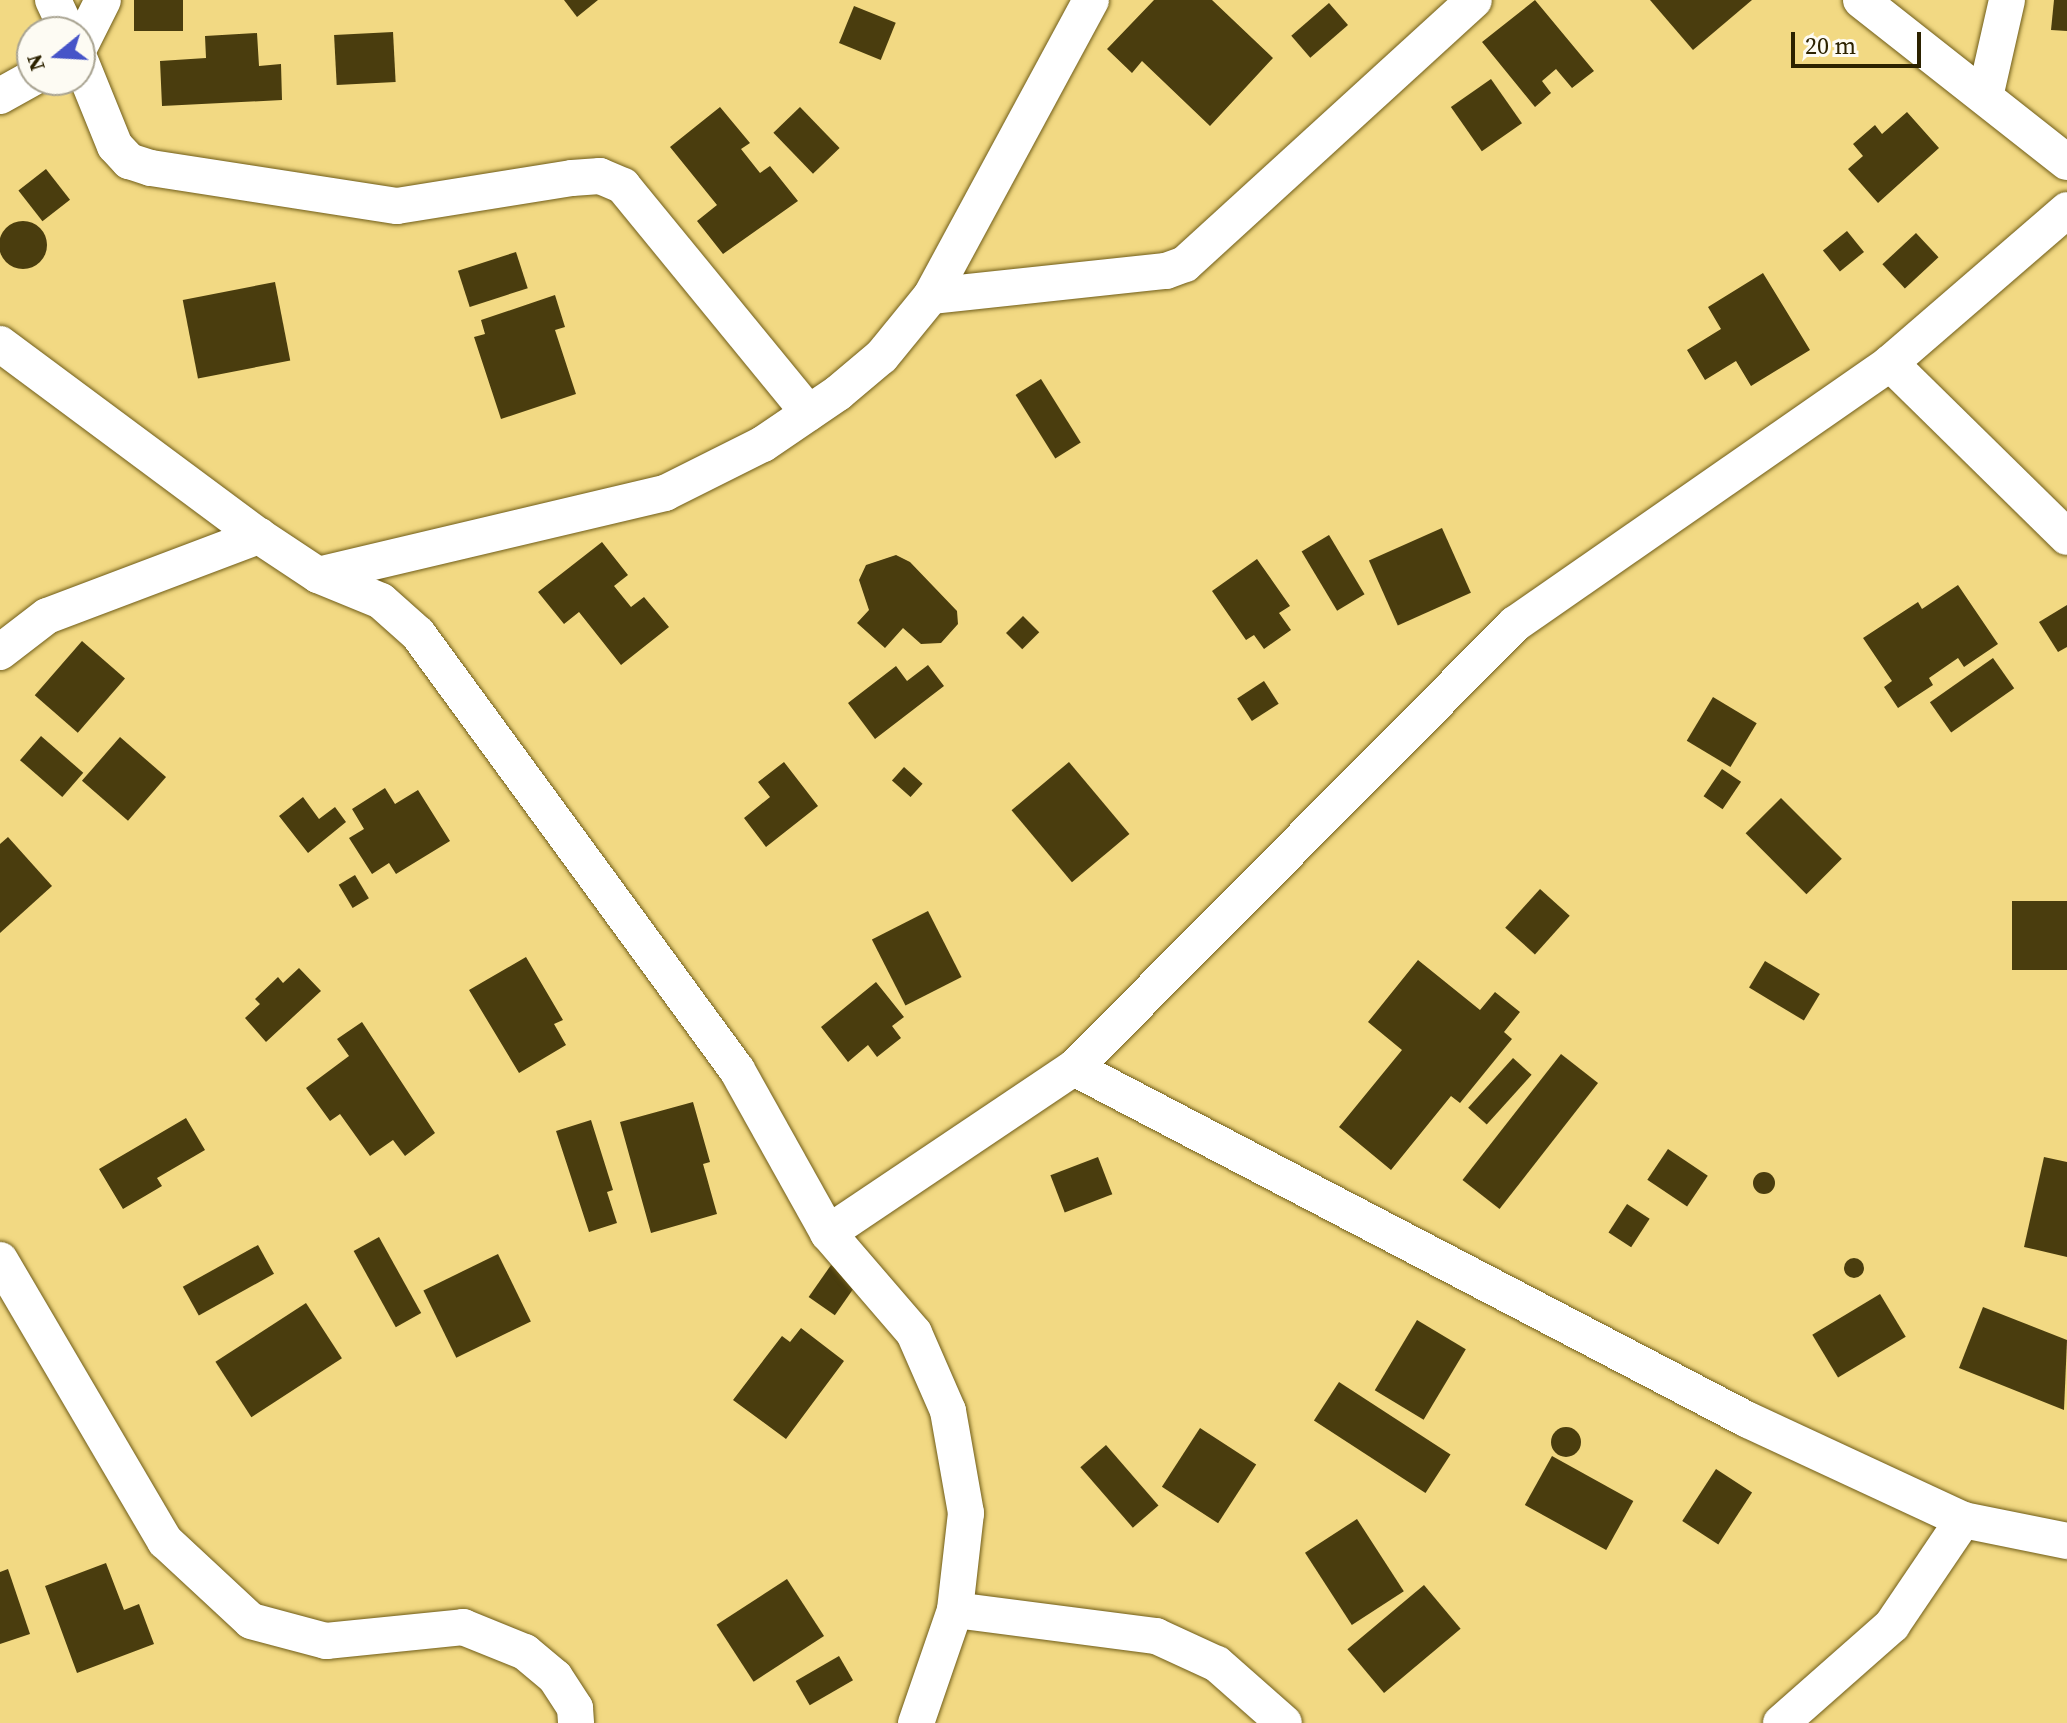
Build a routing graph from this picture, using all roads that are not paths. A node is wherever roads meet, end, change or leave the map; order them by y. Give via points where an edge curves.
1 (1091, 0) edge
2 (1474, 0) edge
3 (1861, 0) edge
4 (2007, 0) edge
5 (95, 96) edge
6 (1985, 97) junction
7 (2067, 162) edge
8 (2067, 210) edge
9 (931, 296) junction
10 (0, 344) edge
11 (1890, 363) junction
12 (809, 413) junction
13 (259, 536) junction
14 (2067, 537) edge
15 (318, 575) junction
16 (0, 652) edge
17 (1074, 1068) junction
18 (828, 1233) junction
19 (0, 1260) edge
20 (1963, 1520) junction
21 (2067, 1541) edge
22 (955, 1610) junction
23 (576, 1723) edge
24 (916, 1723) edge
25 (1284, 1723) edge
26 (1781, 1723) edge

1 - 9 street
2 - 9 street via 1185,264 1166,271
3 - 6 street
4 - 6 street
5 - 12 street via 115,146 129,161 151,168 397,206 572,178 600,176 623,186
6 - 7 street
8 - 11 street
9 - 12 street via 882,356
10 - 13 street
11 - 14 street
11 - 17 street via 1515,624
12 - 15 street via 763,444 665,493
13 - 15 street
13 - 16 street via 47,616
15 - 18 street via 381,601 418,634 737,1070
17 - 18 street
17 - 20 street via 1658,1378
18 - 22 street via 914,1333 948,1411 966,1513
19 - 23 street via 165,1541 251,1621 326,1641 463,1627 525,1652 555,1677 575,1708
20 - 21 street
20 - 26 street via 1892,1625
22 - 24 street
22 - 25 street via 1156,1636 1217,1664

